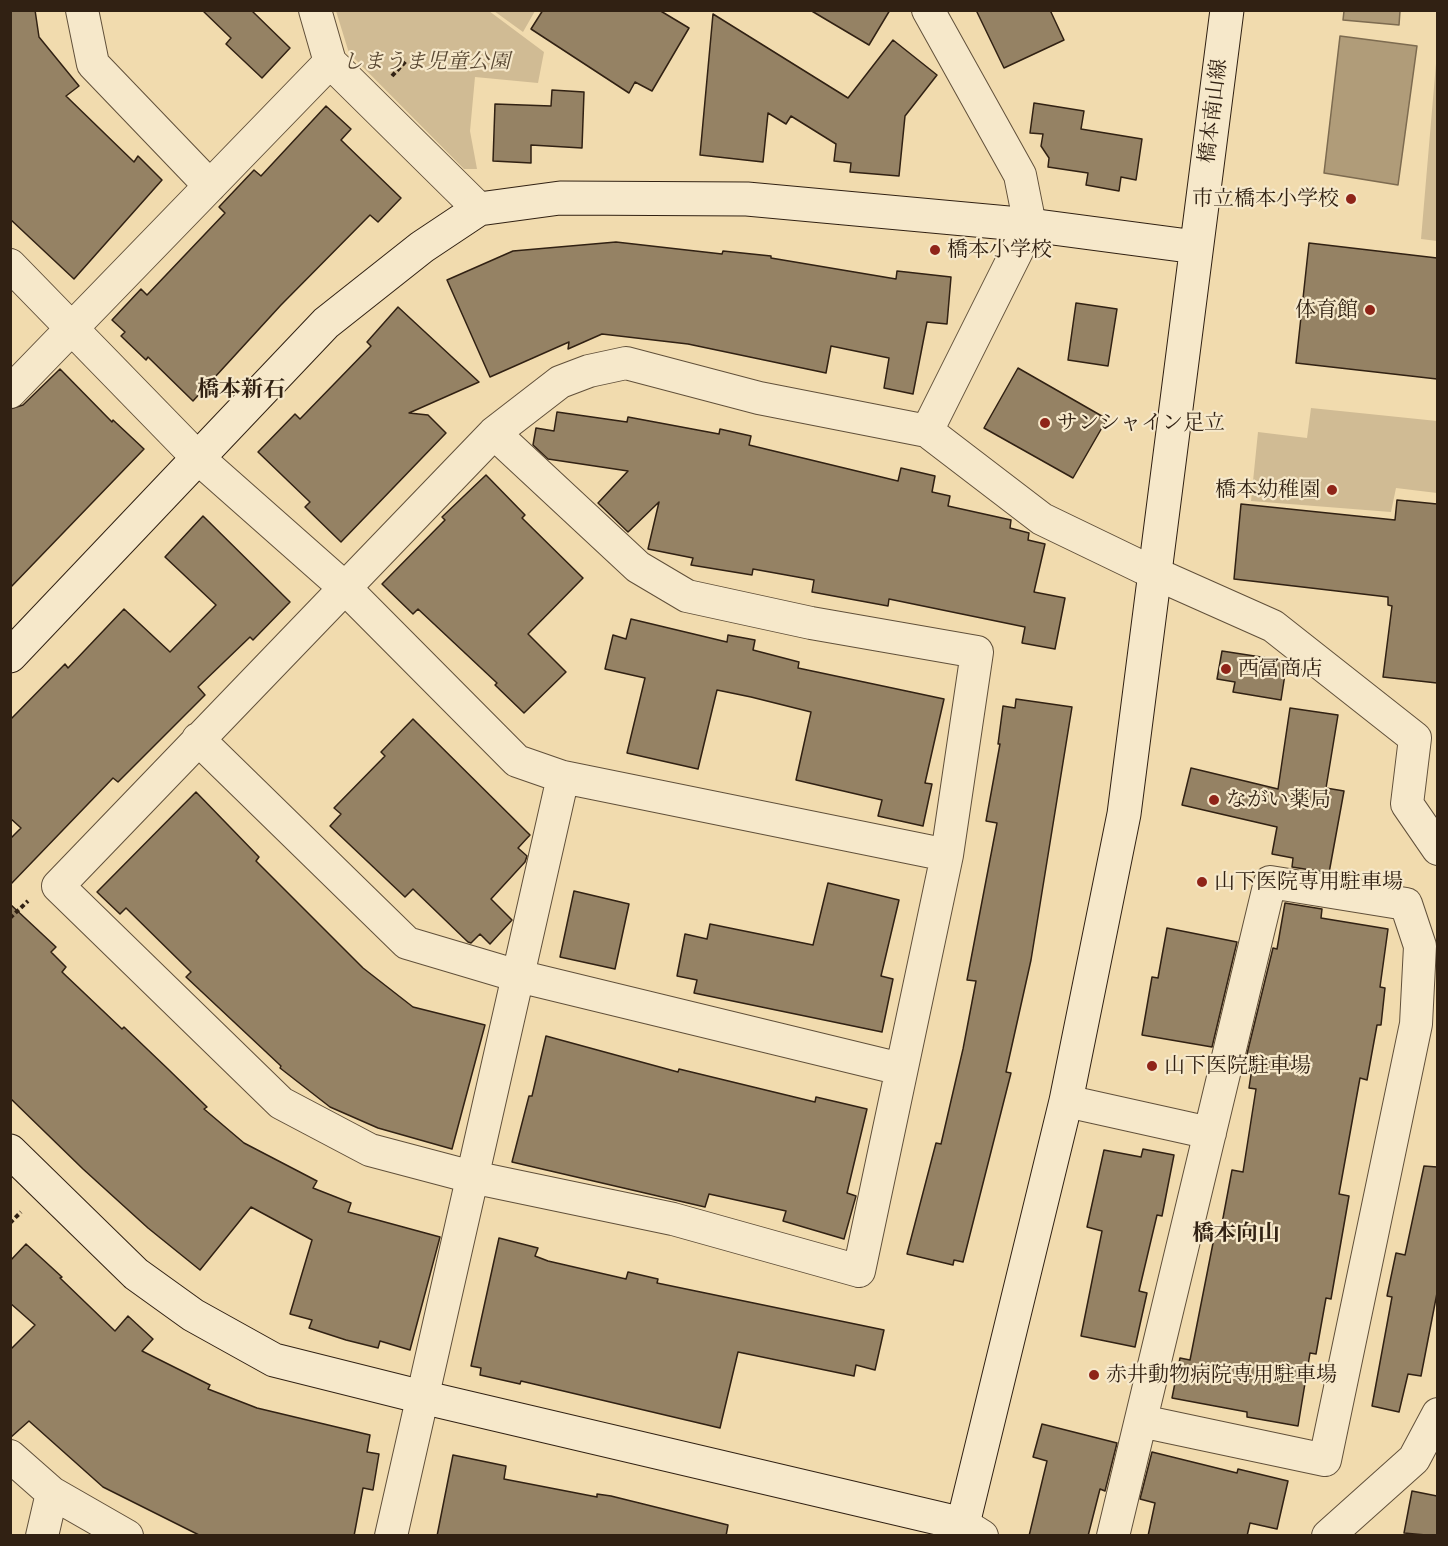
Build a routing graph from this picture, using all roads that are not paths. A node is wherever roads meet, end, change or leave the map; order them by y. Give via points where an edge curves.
1 (82, 10) edge
2 (315, 10) edge
3 (928, 10) edge
4 (1227, 10) edge
5 (330, 62) junction
6 (210, 186) junction
7 (479, 209) junction
8 (1030, 225) junction
9 (1196, 247) junction
10 (10, 265) edge
11 (72, 329) junction
12 (10, 393) edge
13 (927, 431) junction
14 (494, 433) junction
15 (198, 458) junction
16 (1154, 573) junction
17 (345, 588) junction
18 (10, 656) edge
19 (198, 740) junction
20 (1426, 741) edge
21 (563, 777) junction
22 (1437, 849) edge
23 (947, 855) junction
24 (518, 976) junction
25 (901, 1069) junction
26 (1066, 1101) junction
27 (1210, 1132) junction
28 (10, 1151) edge
29 (472, 1177) junction
30 (422, 1397) junction
31 (1437, 1414) edge
32 (1141, 1421) junction
33 (10, 1456) edge
34 (1426, 1461) edge
35 (52, 1493) junction
36 (968, 1532) edge
37 (42, 1536) edge
38 (127, 1536) edge
39 (391, 1536) edge
40 (1113, 1536) edge
41 (1328, 1536) edge

1 - 6 street via 93,64
2 - 5 street
3 - 8 street via 1020,175
4 - 9 street, 橋本南山線
5 - 6 street
5 - 7 street
6 - 11 street
7 - 8 street via 560,198 747,199
7 - 15 street via 422,247 326,323
8 - 9 street
8 - 13 street
9 - 16 street, 橋本南山線
10 - 11 street
11 - 12 street
11 - 15 street
13 - 14 street via 759,398 626,363 560,381
13 - 16 street via 1042,519
14 - 17 street
14 - 23 street via 638,567 687,596 977,652
15 - 17 street
15 - 18 street
16 - 20 street via 1273,626
16 - 26 street, 橋本南山線 via 1124,814
17 - 19 street
17 - 21 street via 517,761
19 - 24 street via 407,943
19 - 29 street via 58,886 281,1103 370,1150
20 - 22 street via 1407,804
21 - 23 street
21 - 24 street
23 - 25 street
24 - 25 street
24 - 29 street
25 - 29 street via 859,1271 673,1219
26 - 27 street
26 - 36 street, 橋本南山線
27 - 32 street
27 - 32 street via 1270,882 1406,904 1420,946 1416,1024 1325,1460
28 - 30 street via 136,1274 193,1315 274,1360
29 - 30 street
30 - 36 street
30 - 39 street
31 - 34 street
32 - 40 street
33 - 35 street
34 - 41 street
35 - 37 street
35 - 38 street

